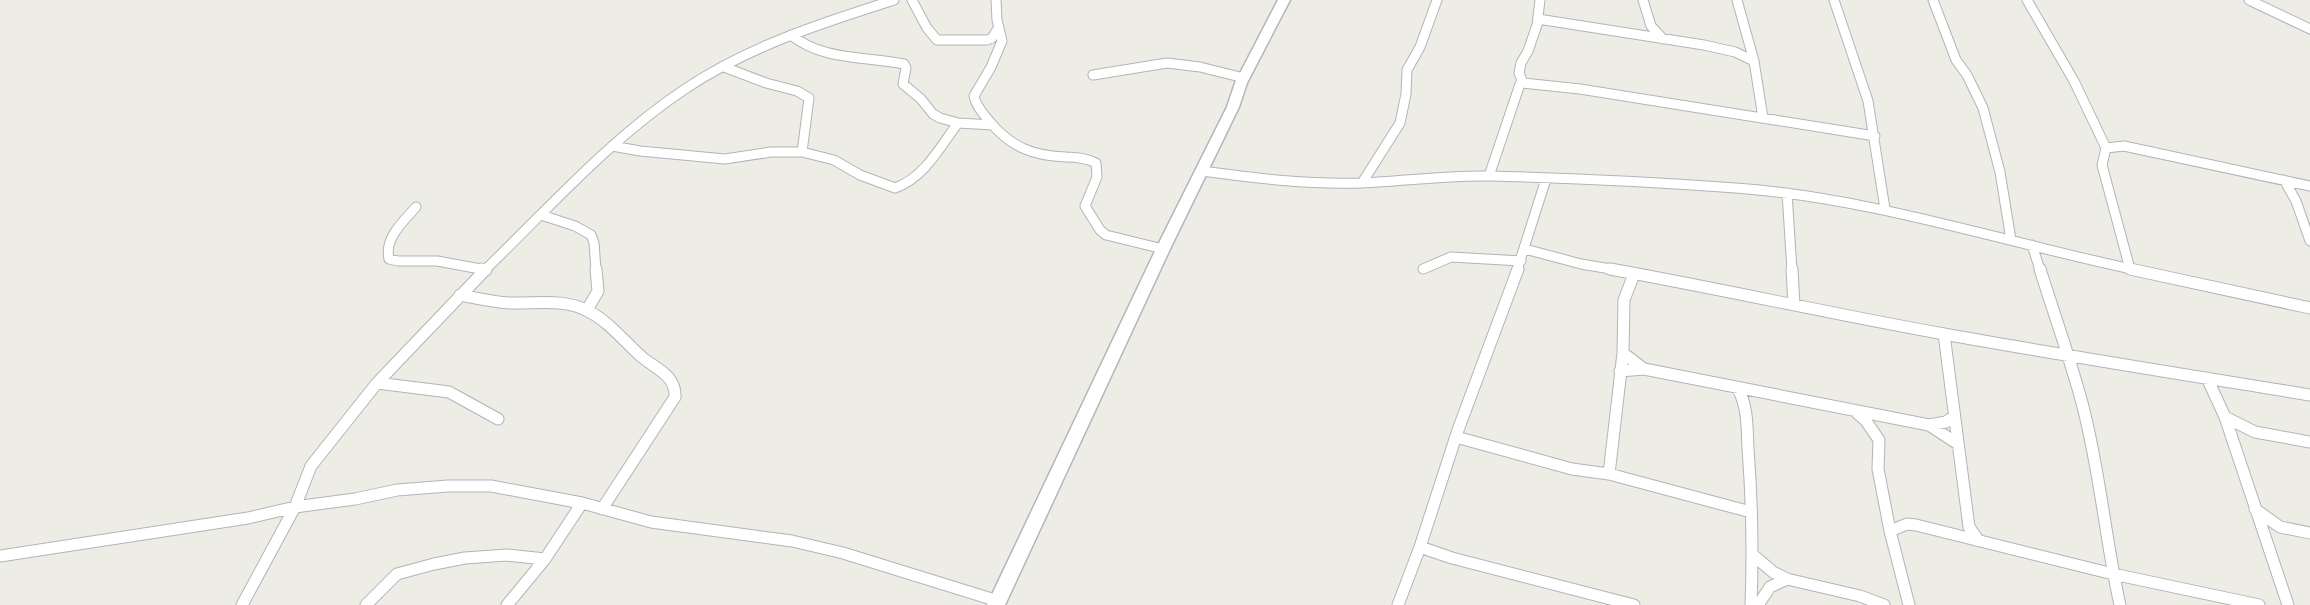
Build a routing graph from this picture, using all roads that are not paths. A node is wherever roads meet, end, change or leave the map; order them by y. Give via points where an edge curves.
1 (894, 0) edge
2 (912, 0) edge
3 (996, 0) edge
4 (1284, 0) edge
5 (1437, 0) edge
6 (1540, 0) edge
7 (1643, 0) edge
8 (1737, 0) edge
9 (1834, 0) edge
10 (1933, 0) edge
11 (2027, 0) edge
12 (2248, 0) edge
13 (1538, 22) junction
14 (999, 27) junction
15 (2310, 29) edge
16 (791, 35) junction
17 (1664, 39) junction
18 (1754, 61) junction
19 (724, 67) junction
20 (1093, 75) dead end
21 (1244, 78) junction
22 (1523, 83) junction
23 (1763, 118) junction
24 (958, 122) junction
25 (993, 125) junction
26 (1875, 136) junction
27 (612, 146) junction
28 (2106, 148) junction
29 (802, 152) junction
30 (1201, 171) junction
31 (1489, 176) junction
32 (1546, 179) junction
33 (2284, 180) junction
34 (1362, 183) junction
35 (2310, 186) edge
36 (1787, 193) junction
37 (416, 207) dead end
38 (1885, 209) junction
39 (541, 215) junction
40 (2011, 240) junction
41 (2310, 241) edge
42 (2032, 244) junction
43 (1163, 249) junction
44 (1525, 249) junction
45 (1521, 261) junction
46 (1423, 269) dead end
47 (2130, 269) junction
48 (486, 270) junction
49 (1634, 274) junction
50 (460, 295) junction
51 (1794, 305) junction
52 (2310, 308) edge
53 (587, 310) junction
54 (1944, 334) junction
55 (1623, 353) junction
56 (2067, 355) junction
57 (1644, 369) junction
58 (1620, 371) junction
59 (2207, 378) junction
60 (377, 383) junction
61 (1738, 389) junction
62 (2310, 395) edge
63 (1853, 410) junction
64 (1882, 416) junction
65 (1954, 416) junction
66 (2225, 417) junction
67 (498, 419) dead end
68 (1929, 425) junction
69 (1874, 431) junction
70 (1456, 436) junction
71 (2310, 442) edge
72 (1958, 444) junction
73 (1609, 474) junction
74 (582, 503) junction
75 (296, 507) junction
76 (2254, 508) junction
77 (602, 509) junction
78 (1751, 512) junction
79 (1890, 531) junction
80 (2310, 532) edge
81 (1978, 540) junction
82 (1420, 547) junction
83 (1752, 555) junction
84 (0, 556) edge
85 (545, 559) junction
86 (2113, 574) junction
87 (1787, 579) junction
88 (1589, 594) junction
89 (997, 603) edge
90 (242, 605) edge
91 (366, 605) edge
92 (507, 605) edge
93 (1398, 605) edge
94 (1596, 605) edge
95 (1632, 605) edge
96 (1751, 605) edge
97 (1758, 605) edge
98 (1884, 605) edge
99 (1909, 605) edge
100 (2120, 605) edge
101 (2259, 605) edge
102 (2288, 605) edge

1 - 16 street
2 - 14 street via 933,39 987,40
3 - 14 street
4 - 21 main road
5 - 34 street via 1407,70 1400,123
6 - 13 street
7 - 17 street via 1651,26
8 - 18 street
9 - 26 street via 1868,101
10 - 40 street via 1956,60 1983,108 2000,172
11 - 28 street via 2074,81
12 - 15 street
13 - 17 street via 1558,22
13 - 22 street via 1521,63 1519,73
14 - 25 street via 1000,47 973,99
16 - 19 street
16 - 24 street via 820,50 904,64 902,84 932,114
17 - 18 street via 1735,52
18 - 23 street
19 - 27 street via 685,89
19 - 29 street via 809,98
20 - 21 street via 1164,64 1198,66
21 - 30 main road
22 - 23 street
22 - 31 street via 1514,98
23 - 26 street
24 - 25 street
24 - 29 street via 928,165 909,183 894,188 840,163
25 - 43 street via 1024,152 1081,158 1096,163 1097,177 1085,206 1100,230 1106,235
26 - 38 street
27 - 29 street via 724,159 772,152
27 - 39 street
28 - 33 street via 2124,146
28 - 47 street via 2102,165
30 - 34 street via 1289,184
30 - 43 main road
31 - 32 street
31 - 34 street
32 - 36 street
32 - 44 street
33 - 35 street
33 - 41 street via 2296,201
36 - 38 street
36 - 51 street
37 - 48 street via 389,241 386,253 389,259 437,261
38 - 40 street
39 - 48 street
39 - 53 street via 591,235 598,290
40 - 42 street
42 - 47 street
42 - 56 street
43 - 89 main road
44 - 45 street
44 - 49 street
45 - 46 street via 1500,263 1456,256
45 - 70 street
47 - 52 street
48 - 50 street
49 - 51 street
49 - 55 street via 1624,300
50 - 53 street via 510,303 562,304
50 - 60 street
51 - 54 street
53 - 77 street via 602,319 645,360 670,378 676,391
54 - 56 street
54 - 65 street
55 - 57 street
55 - 58 street
56 - 59 street
56 - 86 street via 2082,404 2106,517
57 - 58 street
57 - 61 street
58 - 73 street
59 - 62 street
59 - 66 street
60 - 67 street via 449,392
60 - 75 street via 310,466
61 - 63 street
61 - 78 street via 1745,406
63 - 64 street
63 - 69 street
64 - 68 street
64 - 69 street
65 - 68 street via 1946,422
65 - 72 street
66 - 71 street via 2247,432
66 - 76 street
68 - 72 street
69 - 79 street via 1879,440 1878,469
70 - 73 street via 1572,469
70 - 82 street
72 - 81 street via 1968,527
73 - 78 street
74 - 75 street via 491,486 448,486 397,490
74 - 77 street
74 - 85 street
75 - 84 street via 248,518
75 - 90 street
76 - 80 street via 2280,527
76 - 102 street
77 - 89 street via 651,522 792,541 843,553
78 - 83 street
79 - 81 street via 1907,524
79 - 99 street
81 - 86 street
82 - 88 street
82 - 93 street
83 - 87 street via 1772,572
83 - 96 street
85 - 91 street via 507,555 434,564 396,574
85 - 92 street
86 - 100 street
86 - 101 street
87 - 97 street via 1770,587
87 - 98 street via 1867,597
88 - 94 street
88 - 95 street

